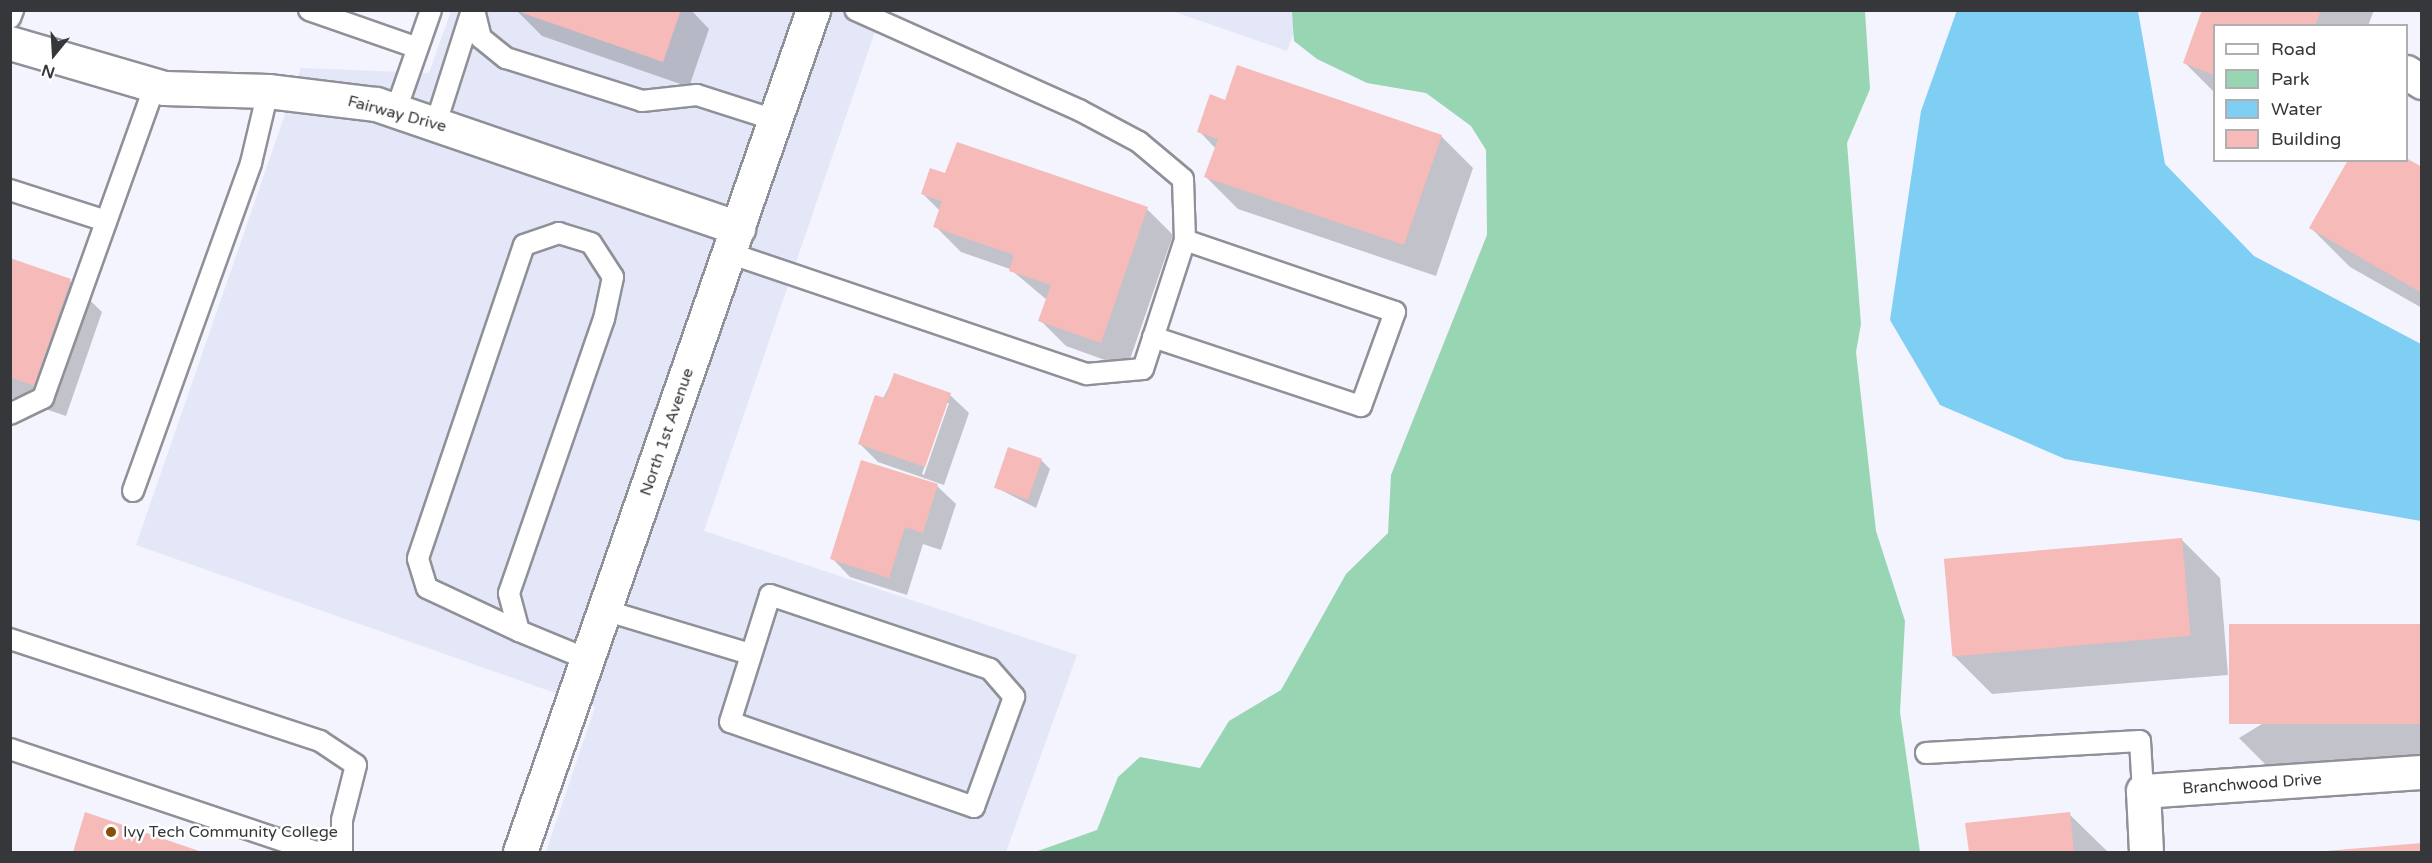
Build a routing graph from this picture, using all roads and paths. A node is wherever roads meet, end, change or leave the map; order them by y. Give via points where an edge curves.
1 (13, 10) edge
2 (309, 10) edge
3 (430, 10) edge
4 (473, 10) edge
5 (813, 10) edge
6 (855, 10) edge
7 (10, 18) edge
8 (10, 43) edge
9 (418, 48) junction
10 (2408, 73) edge
11 (2421, 82) edge
12 (155, 86) junction
13 (268, 91) junction
14 (396, 110) junction
15 (775, 120) junction
16 (436, 123) junction
17 (10, 190) edge
18 (106, 221) junction
19 (733, 240) junction
20 (1185, 240) junction
21 (1153, 337) junction
22 (10, 414) edge
23 (133, 491) dead end
24 (604, 610) junction
25 (519, 631) junction
26 (10, 639) edge
27 (750, 654) junction
28 (587, 659) junction
29 (10, 749) edge
30 (1926, 753) dead end
31 (2421, 772) edge
32 (2143, 791) junction
33 (340, 851) edge
34 (520, 852) edge
35 (2146, 852) edge

1 - 7 lane
2 - 9 lane
3 - 9 lane
4 - 15 lane via 482,38 506,58 642,101 697,94
4 - 16 lane
5 - 15 street, North 1st Avenue
6 - 20 lane via 938,45 1139,142 1184,179
8 - 12 street, Fairway Drive
9 - 14 lane
10 - 11 street
12 - 13 street, Fairway Drive
12 - 18 lane
13 - 14 street, Fairway Drive
13 - 23 lane via 251,163
14 - 16 street, Fairway Drive
15 - 19 street, North 1st Avenue
16 - 19 street, Fairway Drive
17 - 18 lane
18 - 22 lane via 43,398
19 - 21 lane via 1087,374 1143,369
19 - 24 street, North 1st Avenue
20 - 21 lane
20 - 21 lane via 1395,312 1361,406
24 - 27 lane
24 - 28 street, North 1st Avenue
25 - 25 lane via 509,593 604,319 613,277 591,243 559,232 524,245 418,559 427,588
25 - 28 lane
26 - 33 lane via 320,741 356,765
27 - 27 lane via 730,722 974,807 1014,697 990,669 770,595
28 - 34 street, North 1st Avenue
29 - 33 lane via 316,852
30 - 32 lane via 2139,741
31 - 32 street, Branchwood Drive
32 - 35 street

